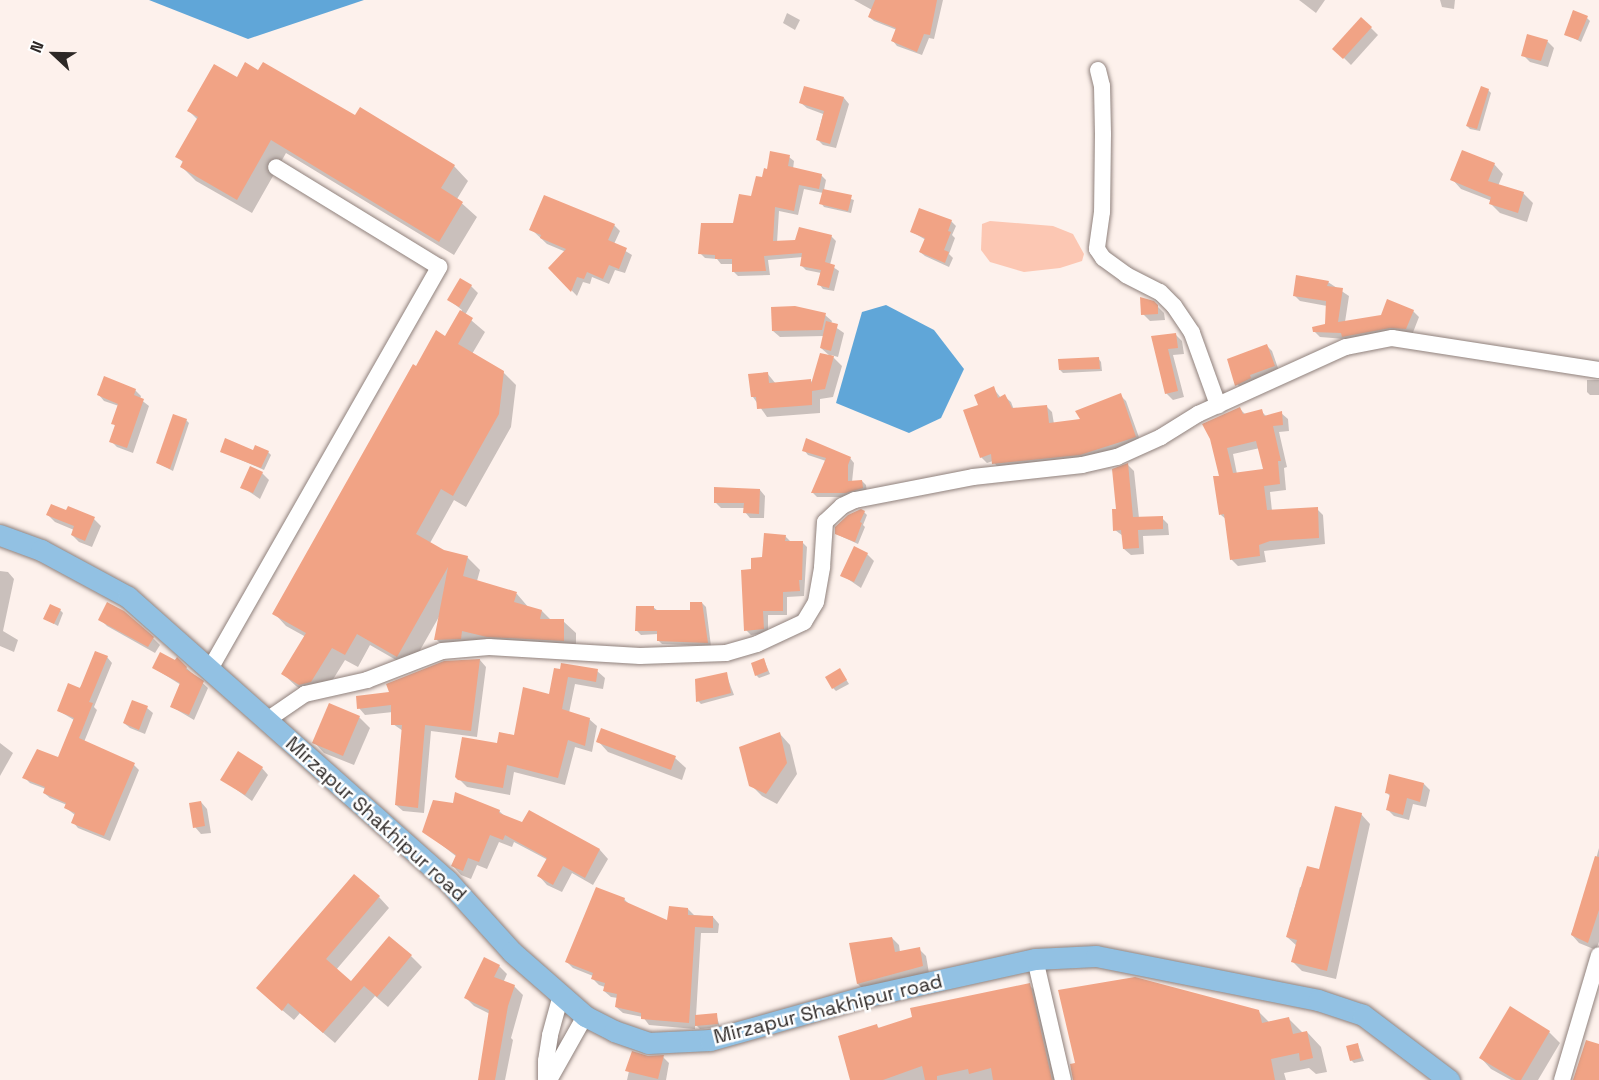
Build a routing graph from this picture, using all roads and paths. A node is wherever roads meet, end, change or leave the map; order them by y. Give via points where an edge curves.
1 (1098, 70) dead end
2 (276, 166) dead end
3 (1599, 370) edge
4 (1218, 405) junction
5 (0, 535) edge
6 (210, 669) junction
7 (267, 720) junction
8 (1599, 955) edge
9 (1035, 959) junction
10 (561, 995) junction
11 (585, 1016) junction
12 (548, 1080) edge
13 (1064, 1080) edge
14 (1449, 1080) edge
15 (1562, 1080) edge

1 - 4 street via 1103,134 1102,212 1097,249 1126,275 1160,291 1174,306 1192,333
2 - 6 street via 439,267
3 - 4 street via 1392,338 1346,347
4 - 7 street via 1117,457 1082,465 973,477 855,500 842,506 825,522 816,602 804,622 757,644 726,653 639,656 489,647 442,651 367,680 305,694
5 - 6 main road, Mirzapur Shakhipur road via 41,550 128,597
6 - 7 main road, Mirzapur Shakhipur road
7 - 10 main road, Mirzapur Shakhipur road via 447,880 512,952
8 - 15 street
9 - 11 main road, Mirzapur Shakhipur road via 862,997 710,1040 648,1042
9 - 13 street
9 - 14 main road, Mirzapur Shakhipur road via 1096,956 1318,1000 1364,1015
10 - 11 main road, Mirzapur Shakhipur road
10 - 12 street via 546,1061
11 - 12 street

